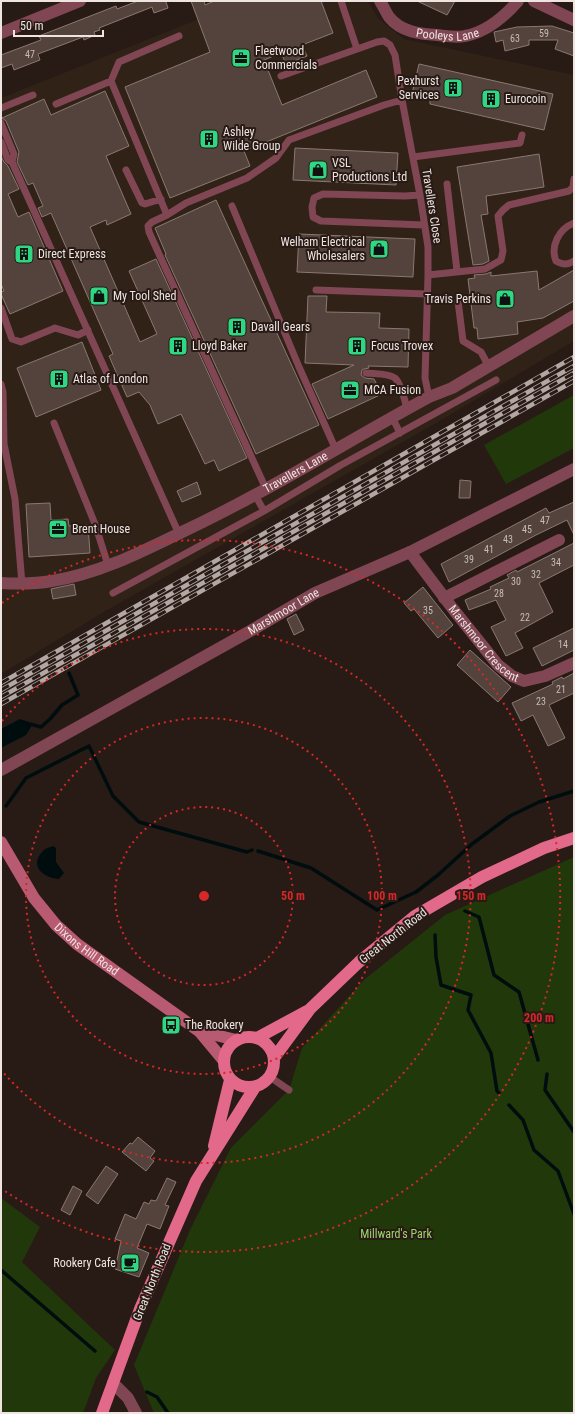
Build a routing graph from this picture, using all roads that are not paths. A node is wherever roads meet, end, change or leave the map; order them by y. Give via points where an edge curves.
1 (80, 1) edge
2 (340, 1) edge
3 (380, 1) edge
4 (518, 1) edge
5 (534, 1) edge
6 (574, 20) edge
7 (1, 33) edge
8 (179, 36) dead end
9 (357, 49) junction
10 (281, 76) dead end
11 (111, 81) junction
12 (33, 95) dead end
13 (402, 100) junction
14 (56, 104) dead end
15 (1, 108) edge
16 (1, 123) edge
17 (522, 135) dead end
18 (1, 142) edge
19 (413, 157) junction
20 (12, 162) junction
21 (126, 170) dead end
22 (574, 179) edge
23 (447, 184) dead end
24 (420, 195) junction
25 (161, 199) junction
26 (232, 206) dead end
27 (167, 215) junction
28 (574, 223) edge
29 (424, 225) junction
30 (574, 261) edge
31 (457, 272) junction
32 (428, 274) junction
33 (316, 290) dead end
34 (427, 294) junction
35 (458, 301) dead end
36 (1, 308) edge
37 (574, 316) edge
38 (88, 330) junction
39 (488, 365) junction
40 (366, 373) dead end
41 (496, 380) dead end
42 (1, 384) edge
43 (429, 397) junction
44 (407, 409) junction
45 (392, 417) junction
46 (54, 423) dead end
47 (400, 433) junction
48 (3, 444) edge
49 (336, 450) junction
50 (574, 469) edge
51 (266, 490) junction
52 (255, 495) junction
53 (264, 511) junction
54 (178, 534) junction
55 (559, 540) dead end
56 (410, 552) junction
57 (108, 565) junction
58 (1, 583) edge
59 (22, 584) junction
60 (113, 594) dead end
61 (444, 598) junction
62 (574, 663) edge
63 (1, 770) edge
64 (574, 838) edge
65 (1, 842) edge
66 (310, 1009) junction
67 (200, 1031) junction
68 (257, 1038) junction
69 (236, 1040) junction
70 (274, 1058) junction
71 (224, 1061) junction
72 (270, 1077) junction
73 (230, 1080) junction
74 (255, 1087) junction
75 (289, 1090) dead end
76 (212, 1157) junction
77 (113, 1383) junction
78 (102, 1413) edge
79 (136, 1413) edge

1 - 7 street
2 - 9 lane
3 - 4 street, Pooleys Lane via 390,18 401,27 424,34 447,36 464,36 477,32 493,24
5 - 6 street
8 - 11 lane via 119,62
9 - 10 lane, Travellers Close
9 - 13 lane, Travellers Close via 384,41 390,45 395,55
11 - 14 lane
11 - 25 lane
12 - 15 lane
13 - 19 lane, Travellers Close
13 - 27 lane via 289,140 276,158 248,178 186,203
16 - 20 lane via 14,154
17 - 19 lane via 520,143
18 - 20 lane via 8,160
19 - 24 lane, Travellers Close
20 - 38 lane
21 - 25 lane via 142,202 145,204
22 - 31 lane via 569,191 509,205 498,216 503,251 501,260 484,269
23 - 31 lane
24 - 29 lane, Travellers Close
24 - 29 lane via 323,194 314,198 312,207 314,217 322,221
25 - 27 lane
26 - 49 lane
27 - 51 lane via 152,222 148,226 149,232
28 - 30 lane via 567,226 556,240 553,253 556,261 562,265
29 - 32 lane, Travellers Close via 428,247
31 - 32 lane
32 - 34 lane, Travellers Close
33 - 34 lane
34 - 43 lane, Travellers Close via 425,378
35 - 39 lane via 463,341 481,352
36 - 38 lane via 12,339 22,342 55,328 78,335
37 - 39 street, Travellers Lane
38 - 54 lane
39 - 43 street, Travellers Lane via 452,388
40 - 44 lane via 389,375 396,379
41 - 47 lane
42 - 48 lane
43 - 44 street, Travellers Lane
44 - 45 street, Travellers Lane
45 - 47 lane
45 - 49 street, Travellers Lane
46 - 57 lane via 95,524
47 - 53 lane
48 - 59 lane via 15,499
49 - 51 street, Travellers Lane
50 - 56 street, Marshmoor Lane
51 - 52 street, Travellers Lane
52 - 53 lane
52 - 54 street, Travellers Lane
53 - 60 lane
54 - 57 street, Travellers Lane
55 - 61 street, Marshmoor Crescent
56 - 61 street, Marshmoor Crescent
56 - 63 street, Marshmoor Lane via 315,593
57 - 59 street, Travellers Lane via 86,574
58 - 59 street, Travellers Lane
61 - 62 street, Marshmoor Crescent via 498,665 524,682
64 - 66 main road, Great North Road via 544,848 482,877 415,916 359,962
65 - 67 street, Dixons Hill Road via 34,898 56,925 78,944
66 - 68 main road, Great North Road
66 - 70 main road, Great North Road
67 - 69 street, Dixons Hill Road
67 - 71 street, Dixons Hill Road
68 - 69 main road via 245,1037
68 - 70 main road via 271,1049
69 - 71 main road via 225,1054
70 - 72 main road via 274,1068
71 - 73 main road via 225,1071
72 - 74 main road
72 - 75 lane
73 - 74 main road via 238,1086
73 - 76 main road, Great North Road
74 - 76 main road, Great North Road
76 - 77 main road, Great North Road via 196,1181 178,1219 140,1309
77 - 78 main road, Great North Road
77 - 79 street via 128,1398

